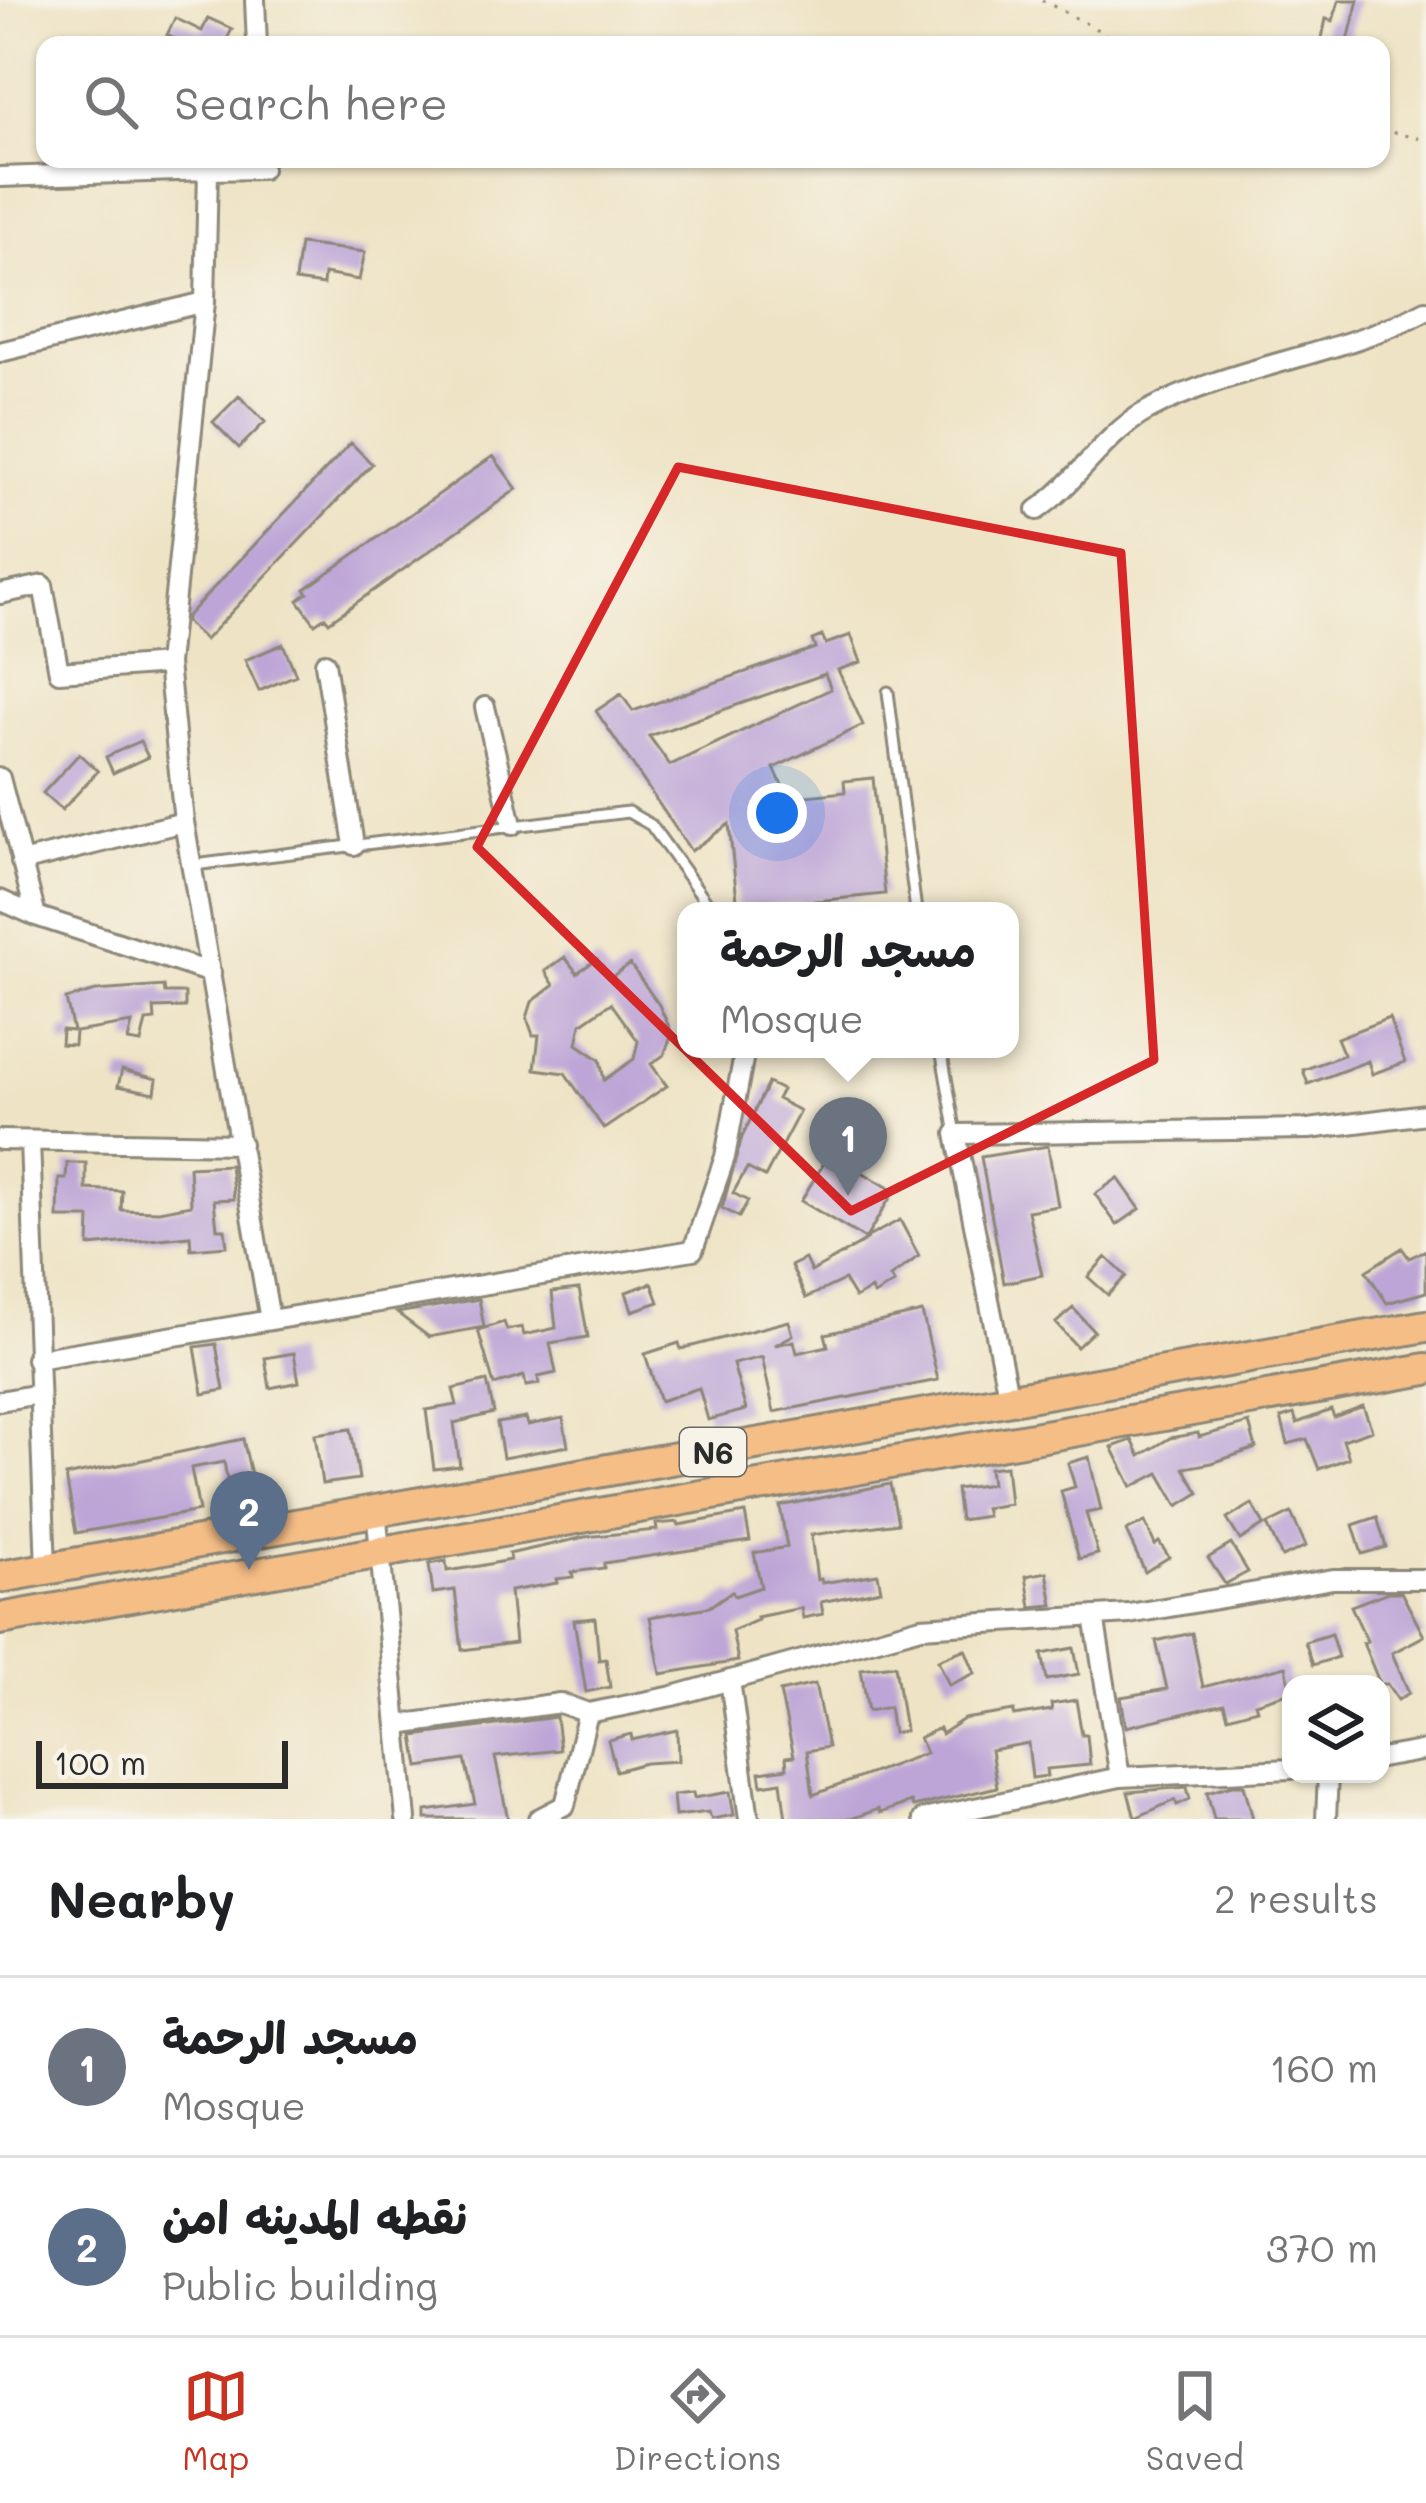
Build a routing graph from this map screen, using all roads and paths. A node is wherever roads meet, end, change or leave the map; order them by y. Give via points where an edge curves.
1 (255, 0) edge
2 (1042, 0) edge
3 (257, 36) edge
4 (1109, 36) edge
5 (1390, 132) edge
6 (1426, 140) edge
7 (262, 168) edge
8 (208, 170) junction
9 (0, 177) edge
10 (205, 302) junction
11 (1426, 310) edge
12 (0, 352) edge
13 (1037, 510) dead end
14 (0, 594) edge
15 (325, 663) dead end
16 (168, 664) junction
17 (888, 692) dead end
18 (485, 707) dead end
19 (0, 778) edge
20 (184, 822) junction
21 (512, 826) junction
22 (353, 845) junction
23 (21, 862) junction
24 (193, 865) junction
25 (0, 899) edge
26 (707, 902) edge
27 (915, 902) edge
28 (36, 916) junction
29 (212, 973) junction
30 (743, 1058) edge
31 (943, 1058) edge
32 (1426, 1114) edge
33 (956, 1133) junction
34 (0, 1140) edge
35 (30, 1141) junction
36 (241, 1144) junction
37 (270, 1320) junction
38 (1426, 1326) edge
39 (36, 1359) junction
40 (1181, 1369) junction
41 (1426, 1369) edge
42 (38, 1394) junction
43 (1009, 1400) junction
44 (0, 1401) edge
45 (948, 1410) junction
46 (1178, 1412) junction
47 (950, 1453) junction
48 (376, 1510) junction
49 (169, 1547) junction
50 (381, 1553) junction
51 (46, 1569) junction
52 (0, 1577) edge
53 (1426, 1579) edge
54 (175, 1589) junction
55 (1094, 1616) junction
56 (0, 1619) edge
57 (730, 1680) junction
58 (587, 1713) junction
59 (398, 1725) junction
60 (1426, 1750) edge
61 (1390, 1756) edge
62 (1282, 1769) edge
63 (1120, 1777) junction
64 (1328, 1783) edge
65 (406, 1819) edge
66 (538, 1819) edge
67 (749, 1819) edge
68 (922, 1819) edge
69 (1326, 1819) edge

1 - 3 street
2 - 4 path
5 - 6 path
7 - 8 street
8 - 9 street
8 - 10 street
10 - 12 street
10 - 16 street
11 - 13 street via 1149,410
14 - 16 street via 43,585 59,672
15 - 22 street
16 - 20 street
17 - 27 lane
18 - 21 street
19 - 23 street
20 - 23 street
20 - 24 street
21 - 22 lane
21 - 26 lane via 638,814
22 - 24 lane
23 - 28 street
24 - 29 street
25 - 28 street
28 - 29 street
29 - 36 street
30 - 37 street via 725,1157 693,1250
31 - 33 lane
32 - 33 street via 1309,1129
33 - 43 street
34 - 35 street
35 - 36 street
35 - 39 street
36 - 37 street
37 - 39 street
38 - 40 main road, N6
39 - 42 street
40 - 43 main road, N6
40 - 46 main road
41 - 46 main road, N6
42 - 44 street
42 - 51 street
43 - 45 main road, N6
45 - 47 main road
45 - 48 main road, N6
46 - 47 main road, N6
47 - 50 main road, N6
48 - 49 main road, N6
48 - 50 street
49 - 51 main road, N6
49 - 54 main road
50 - 54 main road, N6
50 - 59 street
51 - 52 main road, N6
53 - 55 street via 1333,1579
54 - 56 main road, N6
55 - 57 street via 921,1627
55 - 63 street
57 - 58 street
57 - 67 street
58 - 59 street via 560,1703
58 - 66 street via 565,1805
59 - 65 street
60 - 61 street
62 - 63 street
63 - 68 street
64 - 69 street

